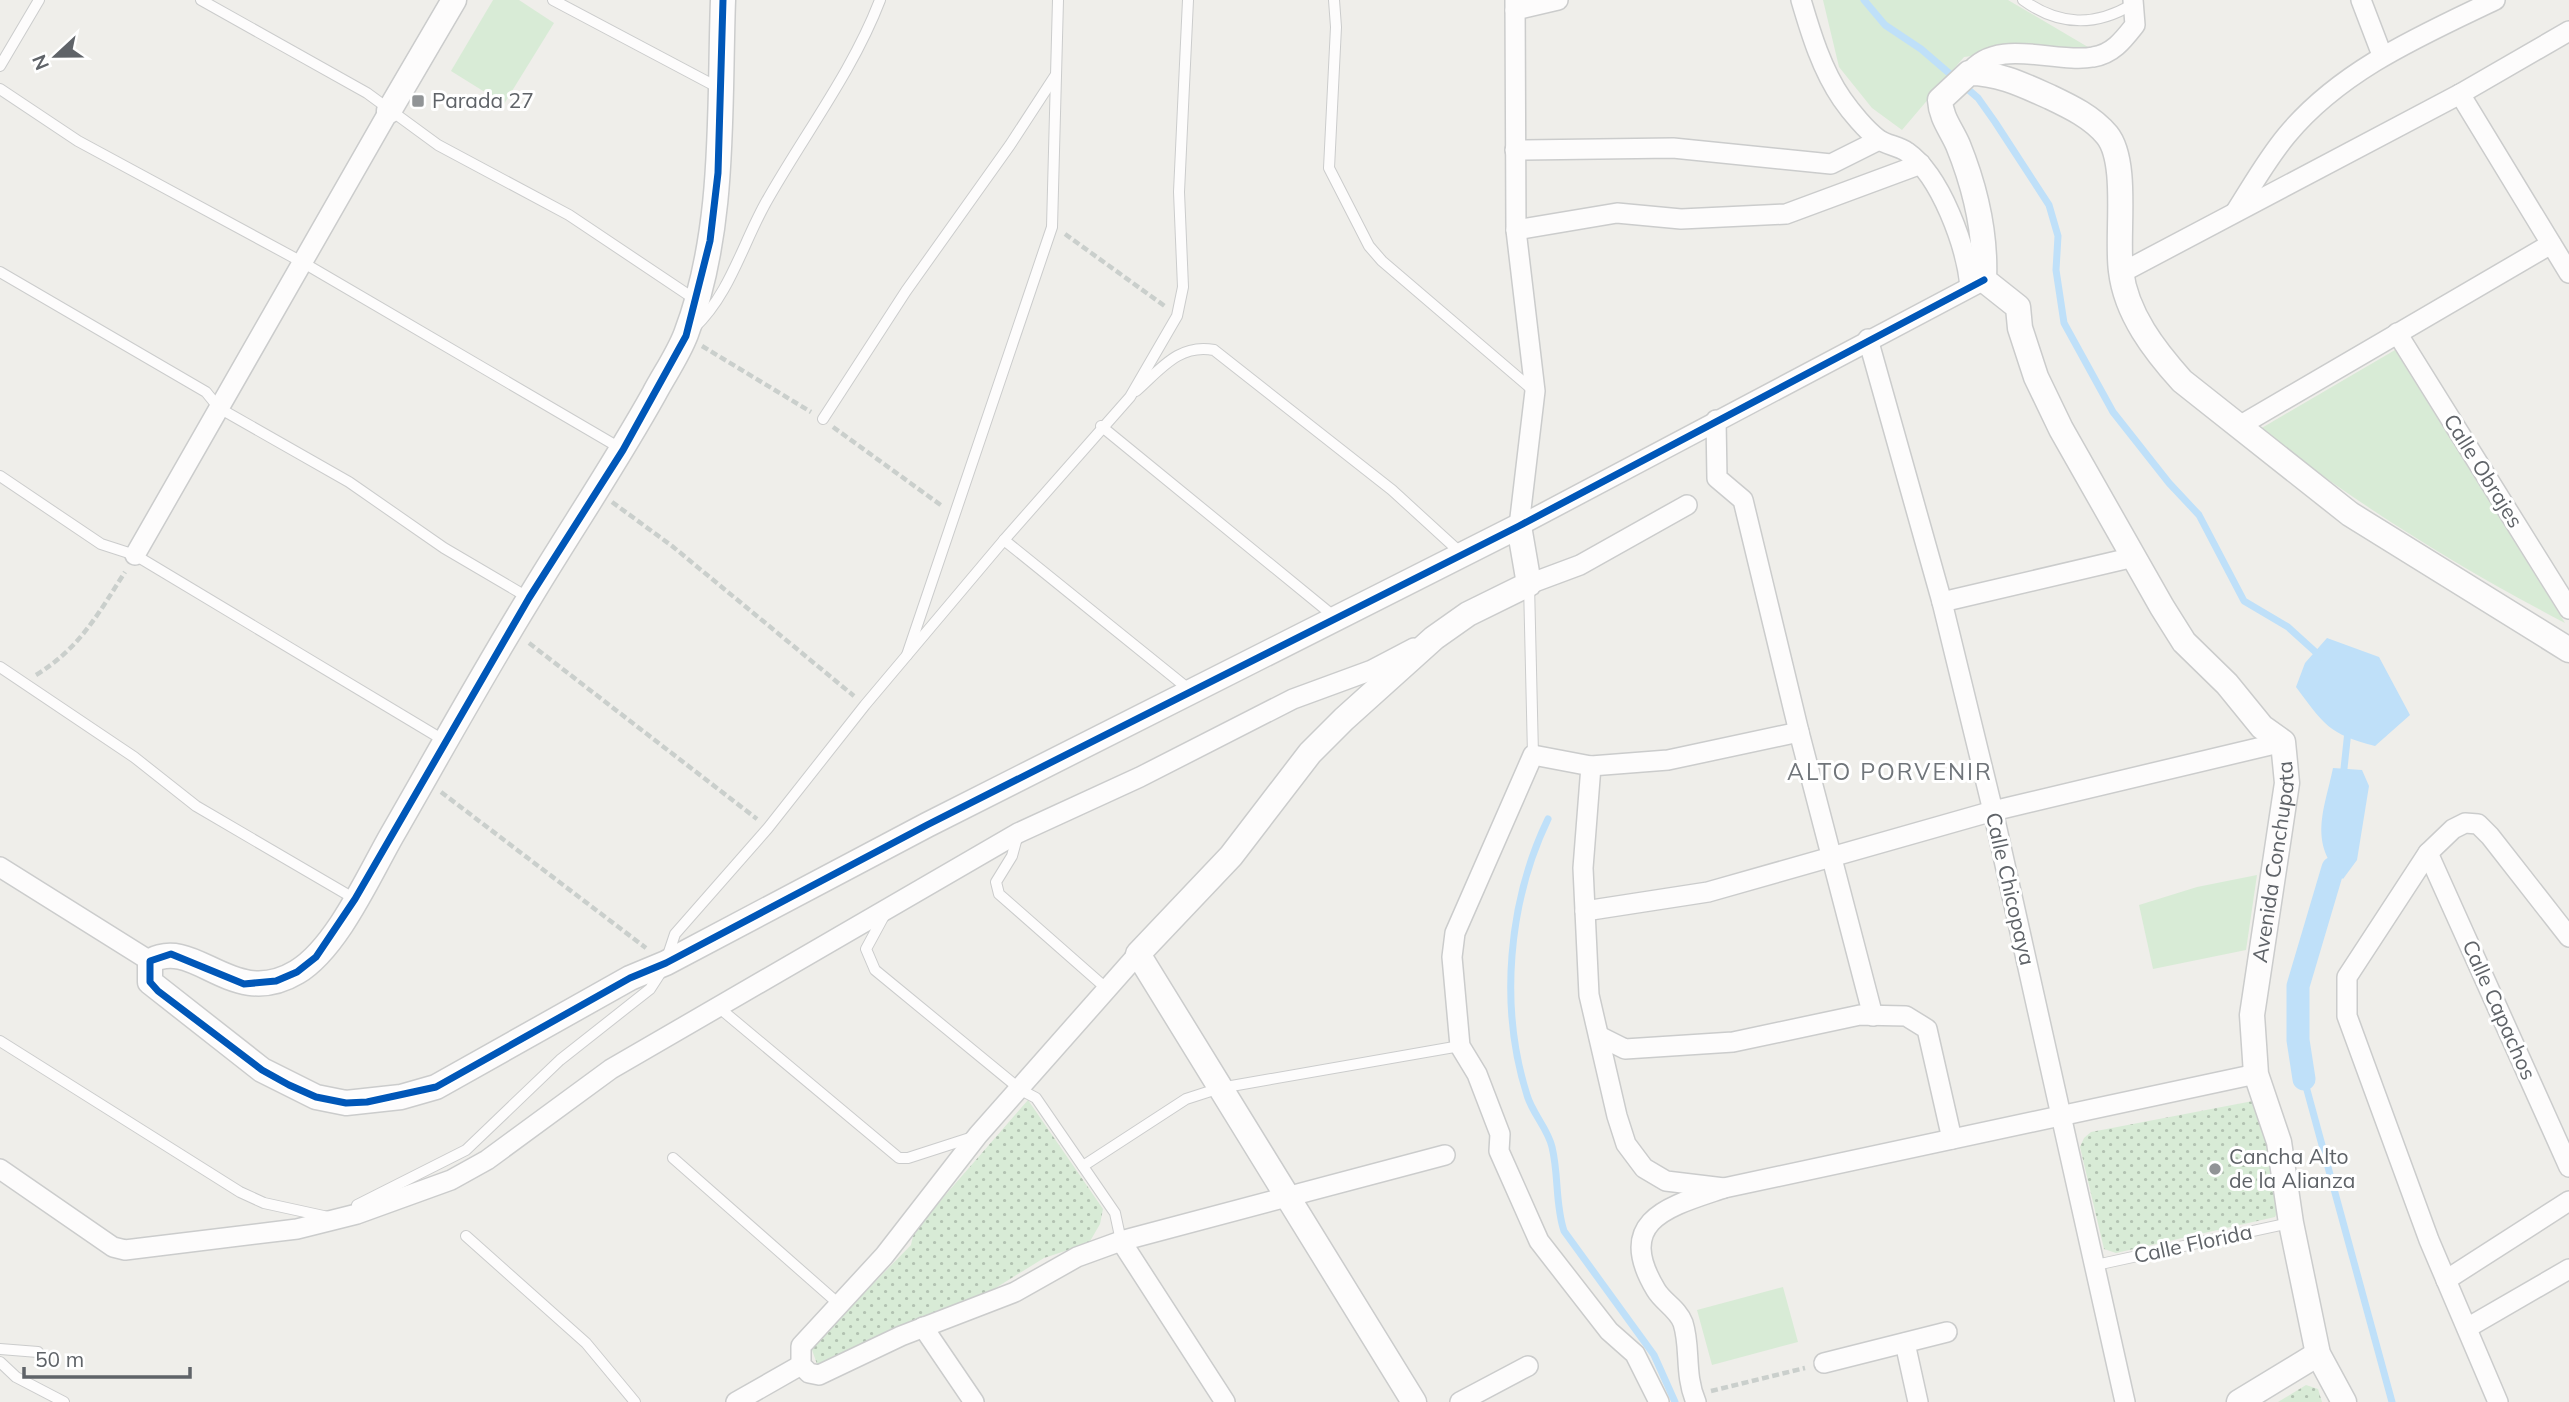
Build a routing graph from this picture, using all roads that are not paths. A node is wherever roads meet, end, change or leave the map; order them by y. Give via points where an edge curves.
1 (39, 0) edge
2 (201, 0) edge
3 (454, 0) edge
4 (553, 0) edge
5 (880, 0) edge
6 (1058, 0) edge
7 (1188, 0) edge
8 (1334, 0) edge
9 (1558, 0) edge
10 (1801, 0) edge
11 (2023, 0) edge
12 (2361, 0) edge
13 (2495, 0) edge
14 (2133, 2) edge
15 (724, 3) edge
16 (1515, 5) edge
17 (2569, 30) edge
18 (2382, 55) junction
19 (0, 66) edge
20 (1969, 73) junction
21 (1055, 76) junction
22 (719, 88) junction
23 (0, 89) edge
24 (2460, 94) junction
25 (389, 111) junction
26 (1879, 140) junction
27 (1515, 149) junction
28 (1921, 164) junction
29 (2235, 214) junction
30 (1516, 230) junction
31 (2551, 244) junction
32 (302, 262) junction
33 (0, 272) edge
34 (2121, 273) junction
35 (2569, 273) edge
36 (1977, 283) junction
37 (696, 301) junction
38 (2397, 333) junction
39 (686, 336) junction
40 (1868, 339) junction
41 (1535, 391) junction
42 (1129, 397) junction
43 (219, 408) junction
44 (823, 419) dead end
45 (1716, 420) junction
46 (2241, 425) junction
47 (1101, 426) junction
48 (623, 450) junction
49 (0, 477) edge
50 (1687, 505) dead end
51 (1519, 526) junction
52 (1004, 540) junction
53 (135, 555) junction
54 (1463, 555) junction
55 (2134, 558) junction
56 (1529, 584) junction
57 (529, 598) junction
58 (1942, 602) junction
59 (2569, 609) edge
60 (1337, 618) junction
61 (1434, 638) junction
62 (2569, 650) edge
63 (905, 660) junction
64 (0, 667) edge
65 (1191, 692) junction
66 (1799, 732) junction
67 (446, 742) junction
68 (2283, 742) junction
69 (1533, 755) junction
70 (1591, 766) junction
71 (1993, 811) junction
72 (1018, 833) junction
73 (2428, 853) junction
74 (1831, 856) junction
75 (0, 867) edge
76 (355, 899) junction
77 (890, 905) junction
78 (1585, 911) junction
79 (2569, 937) edge
80 (1138, 954) junction
81 (150, 961) junction
82 (666, 963) junction
83 (1107, 989) junction
84 (717, 1006) junction
85 (1873, 1016) junction
86 (1599, 1037) junction
87 (0, 1041) edge
88 (1460, 1046) junction
89 (2256, 1074) junction
90 (1220, 1088) junction
91 (1021, 1090) junction
92 (2061, 1117) junction
93 (978, 1135) junction
94 (1952, 1139) junction
95 (1445, 1155) dead end
96 (673, 1158) dead end
97 (1083, 1166) junction
98 (2569, 1167) edge
99 (0, 1169) edge
100 (1724, 1188) junction
101 (1287, 1197) junction
102 (2569, 1200) edge
103 (332, 1218) junction
104 (2291, 1223) junction
105 (466, 1236) dead end
106 (1121, 1241) junction
107 (2096, 1265) junction
108 (2569, 1269) edge
109 (2446, 1280) junction
110 (841, 1305) junction
111 (923, 1327) junction
112 (2467, 1328) junction
113 (1947, 1332) dead end
114 (1905, 1343) junction
115 (0, 1349) edge
116 (38, 1352) dead end
117 (2318, 1354) junction
118 (0, 1362) edge
119 (1824, 1363) road end
120 (801, 1365) junction
121 (1528, 1366) dead end
122 (1695, 1399) edge
123 (64, 1402) edge
124 (635, 1402) edge
125 (736, 1402) edge
126 (974, 1402) edge
127 (1225, 1402) edge
128 (1414, 1402) edge
129 (1460, 1402) edge
130 (1659, 1402) edge
131 (1918, 1402) edge
132 (2125, 1402) edge
133 (2239, 1402) edge
134 (2344, 1402) edge
135 (2498, 1402) edge

1 - 19 lane
2 - 25 lane via 367,93
3 - 25 street
4 - 22 lane
5 - 39 lane via 851,61 764,206 720,296
6 - 21 lane
7 - 42 lane via 1179,192 1183,287 1177,316
8 - 41 lane via 1328,151 1335,184 1382,261
9 - 16 street
10 - 26 street via 1813,42 1842,99
11 - 14 lane via 2070,21 2110,18
12 - 18 street
13 - 18 street
14 - 20 street via 2136,25 2117,48 2094,57 1996,56 1979,61
15 - 22 street
16 - 27 street
17 - 24 street
18 - 29 street via 2311,109 2287,135
20 - 34 street via 1991,73 2052,98 2091,120 2109,137 2118,165
20 - 36 street via 1940,100 1977,208 1985,256
21 - 44 lane
21 - 63 lane via 1052,227
22 - 37 street via 716,186 710,241
23 - 32 lane via 78,141
24 - 29 street
24 - 31 street
25 - 32 street
25 - 37 lane via 438,145 569,215
26 - 27 street via 1831,164 1673,148
26 - 28 street
27 - 30 street
28 - 30 street via 1787,215 1681,219 1617,213
28 - 36 street via 1937,188
29 - 34 street
30 - 41 street
31 - 35 street
31 - 38 street
32 - 43 street
32 - 48 lane
33 - 43 lane via 206,392
34 - 46 street via 2138,321 2159,355 2182,381
36 - 40 street
36 - 55 street, Avenida Conchupata via 2018,307 2036,377
37 - 39 street
38 - 46 street
38 - 59 street, Calle Obrajes
39 - 48 street
40 - 45 street
40 - 58 street, Calle Chicopaya
41 - 51 street
42 - 47 lane
42 - 54 lane via 1180,353 1197,347 1213,350 1392,490
43 - 53 street
43 - 57 lane via 349,482 444,548
45 - 51 street
45 - 66 street via 1717,478 1743,500
46 - 62 street via 2350,514
47 - 52 lane
47 - 60 lane
48 - 57 street
49 - 53 lane via 101,544
50 - 56 street via 1580,565
51 - 54 street
51 - 56 street
52 - 63 lane
52 - 65 lane
53 - 67 lane
54 - 60 street
55 - 58 street
55 - 68 street, Avenida Conchupata via 2184,642 2262,727
56 - 61 street via 1468,614
56 - 69 lane
57 - 67 street
58 - 71 street, Calle Chicopaya
60 - 65 street
61 - 72 street via 1372,670 1293,699
61 - 80 street via 1310,753 1231,856
63 - 82 lane via 675,934
64 - 76 lane via 134,757 196,806
65 - 82 street
66 - 70 street via 1668,760
66 - 74 street
67 - 76 street
68 - 71 street
68 - 89 street, Avenida Conchupata via 2287,783 2252,1015
69 - 70 street
69 - 88 street via 1455,933 1452,957
70 - 78 street via 1583,868
71 - 74 street
71 - 92 street, Calle Chicopaya
72 - 77 street
72 - 83 lane via 1012,856 996,882 999,894
73 - 79 street via 2453,829 2465,823 2478,824
73 - 98 street, Calle Capachos
73 - 109 street via 2347,977 2347,1016
74 - 78 street via 1707,892
74 - 85 street
75 - 81 street
76 - 81 street via 316,957 276,981 244,984 171,954
77 - 84 street
77 - 91 lane via 866,949 869,961
78 - 86 street via 1589,995
80 - 83 street
80 - 90 street
81 - 82 street via 150,982 158,991 262,1070 317,1097 346,1103 401,1097 436,1087 630,978
82 - 103 lane via 650,989 560,1060 466,1150
83 - 91 street
84 - 93 lane via 899,1158
84 - 103 street via 611,1069 487,1160 452,1180 357,1214
85 - 86 street via 1733,1042 1625,1049
85 - 94 street via 1906,1016 1927,1029
86 - 100 street via 1626,1144 1644,1168 1666,1181
87 - 103 lane via 240,1192 264,1203
88 - 90 lane
88 - 130 street via 1477,1074 1500,1134 1499,1151 1539,1241 1609,1331 1635,1354
89 - 92 street
89 - 104 street, Avenida Conchupata via 2279,1142
90 - 97 lane via 1186,1099
90 - 101 street
91 - 93 street
91 - 97 lane via 1037,1098
92 - 94 street
92 - 107 street, Calle Chicopaya
93 - 110 street
94 - 100 street
95 - 101 street
96 - 110 lane
97 - 106 lane via 1115,1213
99 - 103 street via 113,1247 125,1250 297,1229
100 - 122 street via 1669,1207 1651,1219 1642,1237 1656,1291 1683,1324 1687,1373
101 - 106 street
101 - 128 street
102 - 109 street
104 - 107 lane, Calle Florida
104 - 117 street, Avenida Conchupata
105 - 124 lane via 586,1343
106 - 111 street via 1077,1257 1015,1292
106 - 127 street
107 - 132 street, Calle Chicopaya
108 - 112 street
109 - 112 street
110 - 120 street via 801,1346
111 - 120 street via 818,1375
111 - 126 street
112 - 135 street
113 - 114 street
114 - 119 street
114 - 131 street
115 - 116 lane
117 - 133 street
117 - 134 street, Avenida Conchupata
118 - 123 lane via 16,1377
120 - 125 street
121 - 129 street

